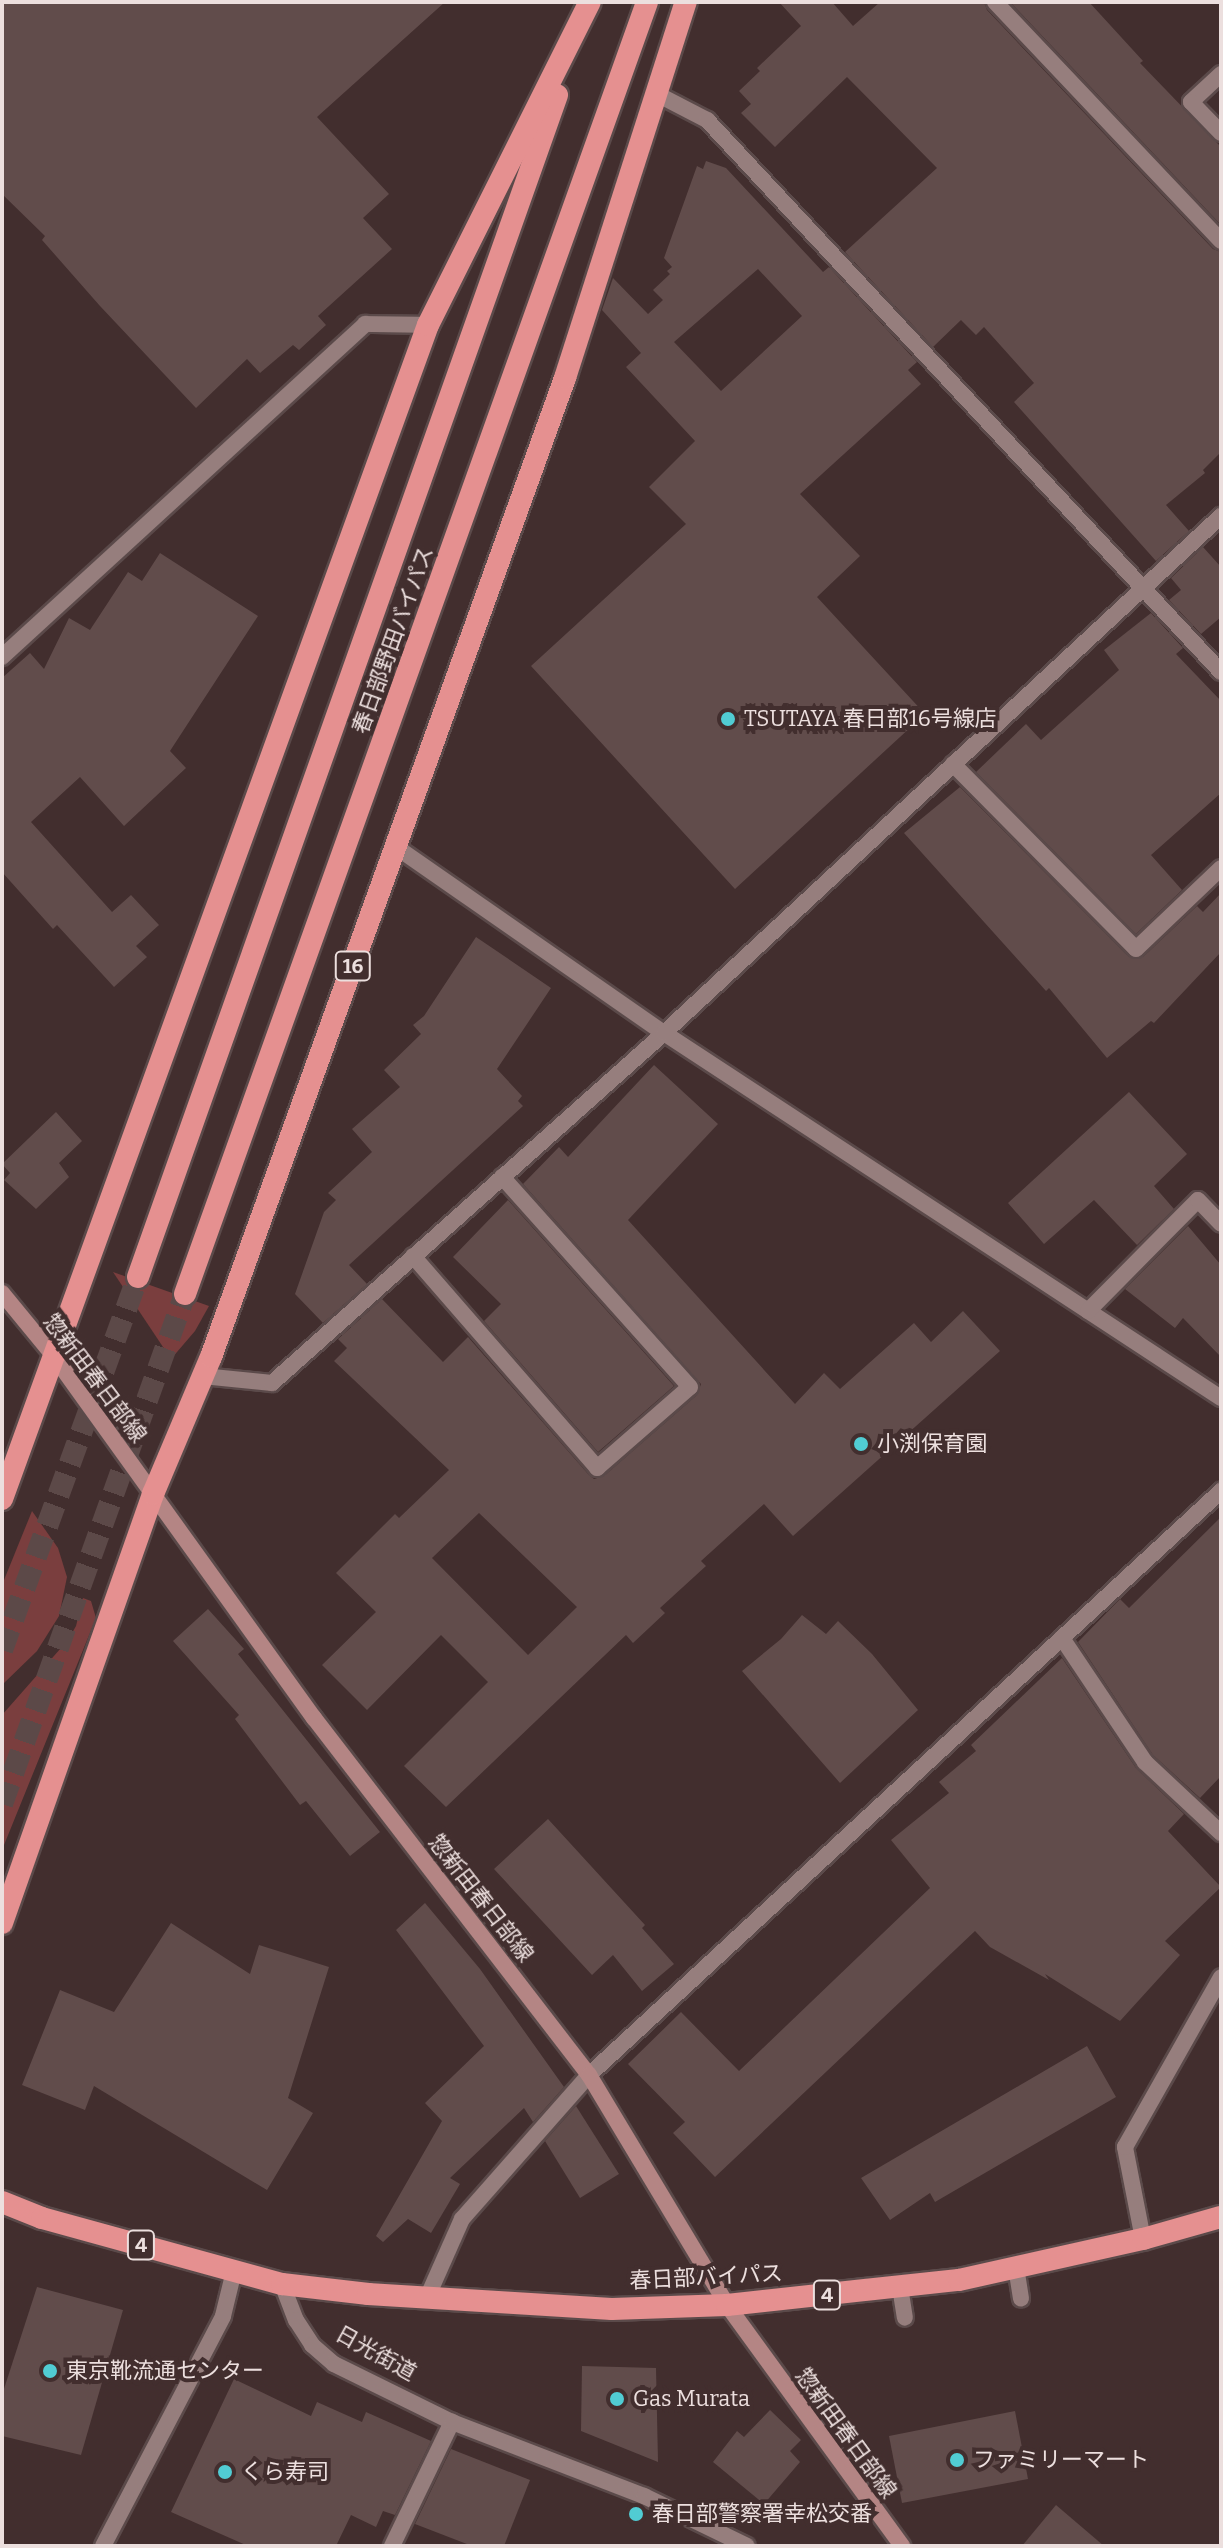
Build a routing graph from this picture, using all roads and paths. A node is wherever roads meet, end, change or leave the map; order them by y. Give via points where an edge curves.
1 (590, 2) edge
2 (647, 2) edge
3 (686, 2) edge
4 (995, 2) edge
5 (1221, 74) edge
6 (655, 93) junction
7 (1221, 133) edge
8 (1221, 241) edge
9 (428, 325) junction
10 (1221, 516) edge
11 (1144, 588) junction
12 (2, 657) edge
13 (1221, 672) edge
14 (953, 764) junction
15 (396, 847) junction
16 (1221, 868) edge
17 (664, 1033) junction
18 (502, 1177) junction
19 (1221, 1224) edge
20 (413, 1256) junction
21 (138, 1277) tunnel mouth
22 (2, 1293) edge
23 (185, 1294) tunnel mouth
24 (1088, 1311) junction
25 (53, 1355) junction
26 (203, 1376) junction
27 (1221, 1398) edge
28 (1221, 1491) edge
29 (153, 1494) junction
30 (2, 1499) edge
31 (1062, 1638) junction
32 (1221, 1833) edge
33 (2, 1923) edge
34 (1221, 1977) edge
35 (589, 2075) junction
36 (2, 2202) edge
37 (1221, 2217) edge
38 (1143, 2239) junction
39 (1016, 2267) junction
40 (234, 2271) junction
41 (282, 2284) junction
42 (900, 2287) junction
43 (427, 2298) junction
44 (1021, 2299) dead end
45 (727, 2305) junction
46 (905, 2318) dead end
47 (452, 2422) junction
48 (103, 2546) edge
49 (392, 2546) edge
50 (747, 2546) edge
51 (902, 2546) edge

1 - 9 highway
1 - 21 highway, 春日部野田バイパス
2 - 23 highway, 春日部野田バイパス / 16
3 - 6 highway, 16
4 - 8 street
5 - 7 street via 1191,102
6 - 11 street via 707,120
6 - 15 highway, 16 via 565,378
9 - 12 street via 365,324
9 - 25 highway
10 - 11 street
11 - 13 street
11 - 14 street
14 - 16 street via 1136,949
14 - 17 street
15 - 17 street
15 - 26 highway, 16
17 - 18 street
17 - 24 street
18 - 20 street
18 - 20 street via 690,1387 597,1468
19 - 24 street via 1198,1200
20 - 26 street via 272,1383
22 - 25 main road, 惣新田春日部線
24 - 27 street
25 - 29 main road, 惣新田春日部線
25 - 30 highway
26 - 29 highway, 16
28 - 31 street
29 - 33 highway, 16
29 - 35 main road, 惣新田春日部線 via 314,1718
31 - 32 street via 1145,1762
31 - 35 street
34 - 38 street via 1125,2147
35 - 43 street via 462,2219
35 - 45 main road, 惣新田春日部線
36 - 40 highway, 4
37 - 38 highway, 春日部バイパス / 4
38 - 39 highway, 春日部バイパス / 4
39 - 42 highway, 春日部バイパス / 4
39 - 44 street
40 - 41 highway, 4
40 - 48 street via 223,2316
41 - 43 highway, 春日部バイパス / 4
41 - 47 street, 日光街道 via 312,2345 334,2364
42 - 45 highway, 春日部バイパス / 4
42 - 46 street
43 - 45 highway, 春日部バイパス / 4 via 612,2309
45 - 51 main road, 惣新田春日部線
47 - 49 street
47 - 50 street, 日光街道 via 644,2496

